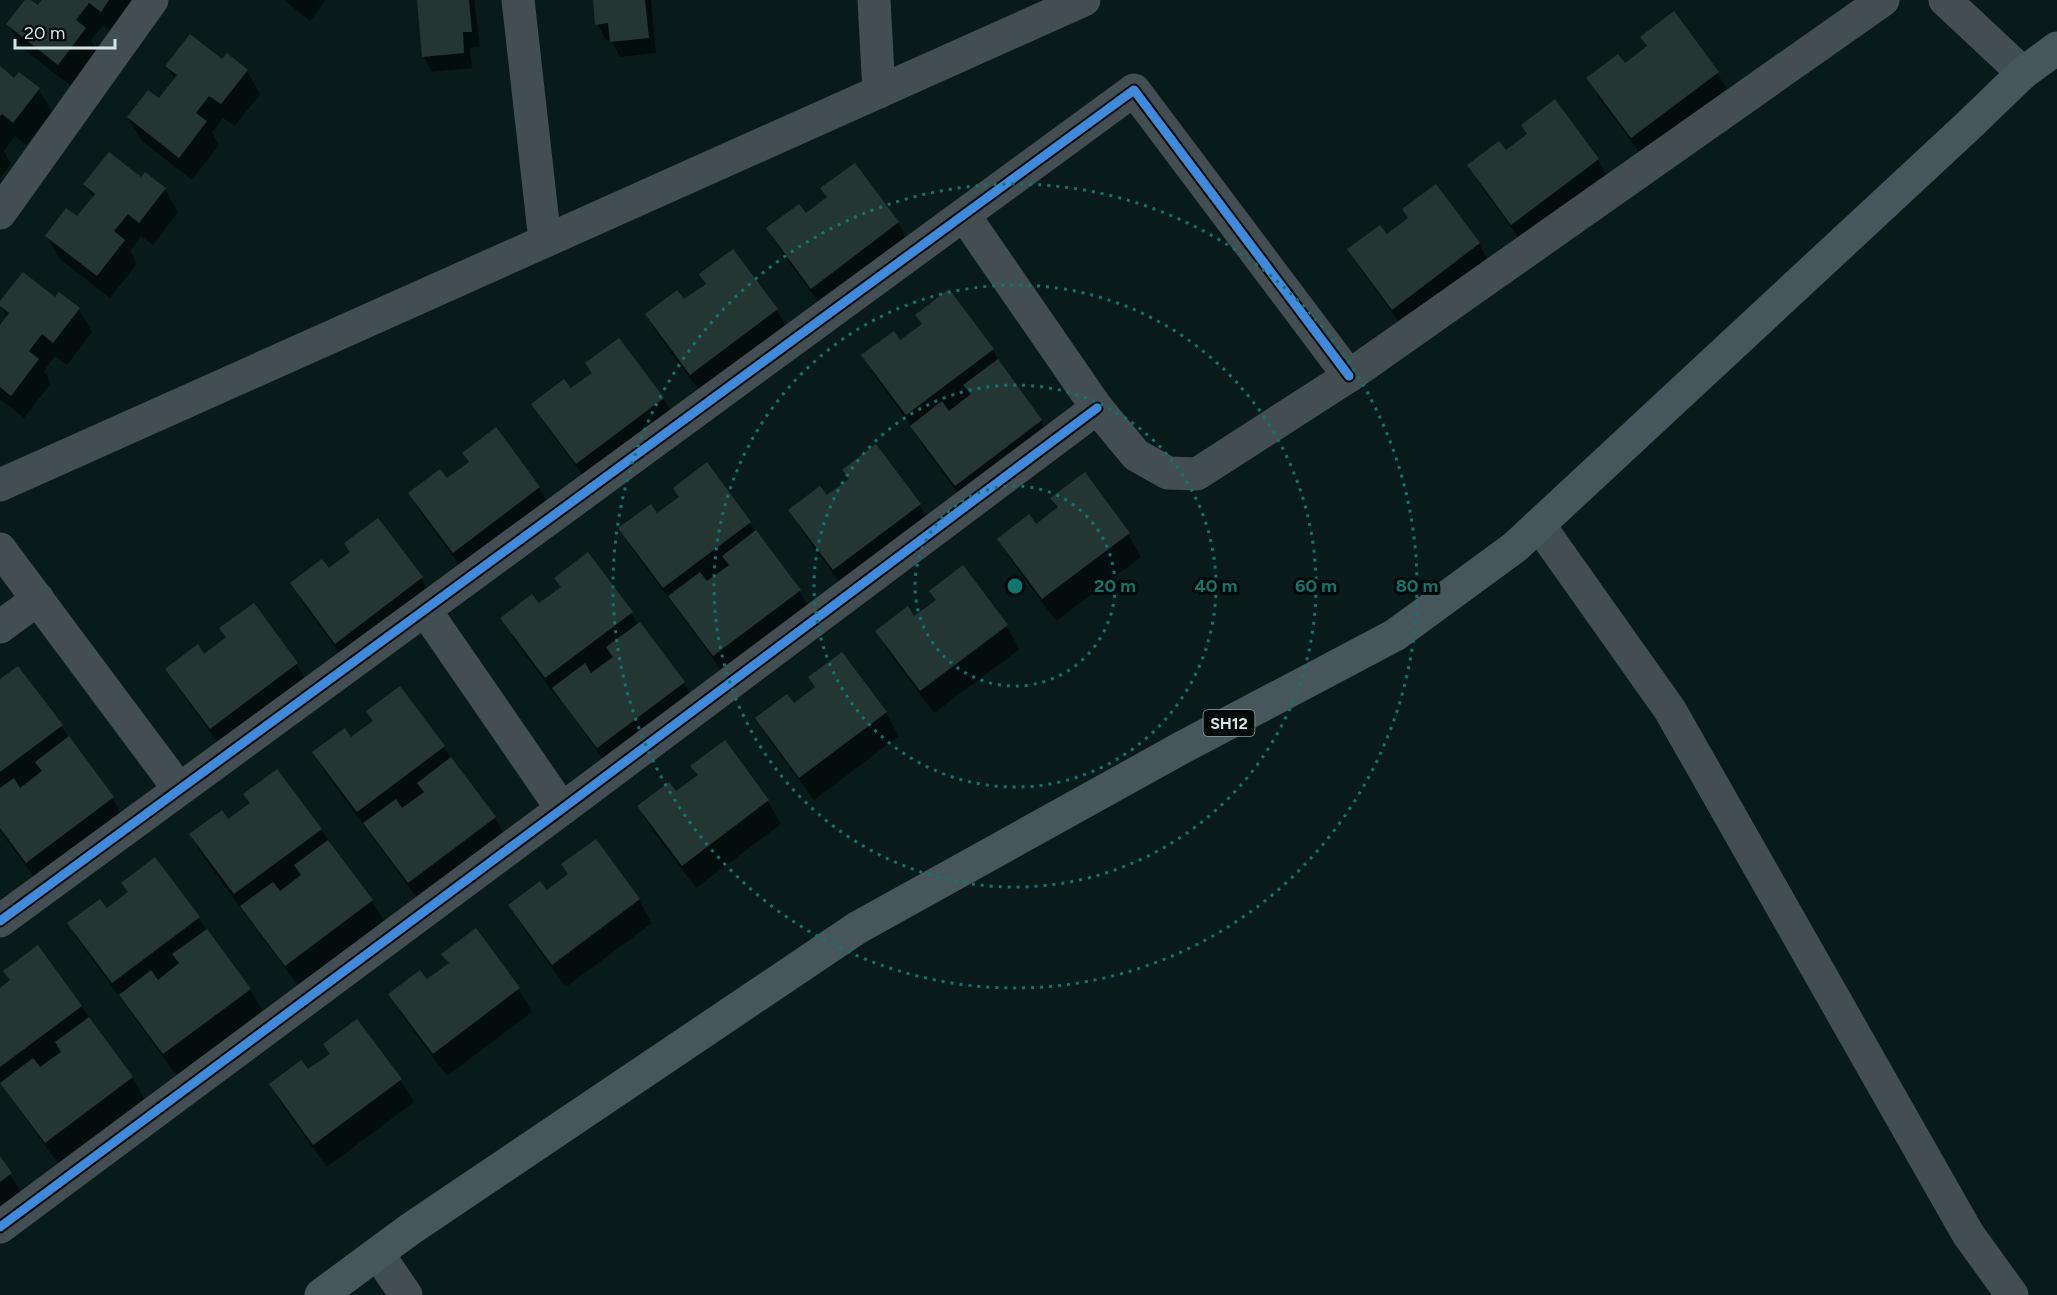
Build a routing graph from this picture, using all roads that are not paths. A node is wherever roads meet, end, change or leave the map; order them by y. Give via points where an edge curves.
1 (152, 0) edge
2 (519, 0) edge
3 (874, 0) edge
4 (1084, 0) edge
5 (1883, 0) edge
6 (1945, 0) edge
7 (2057, 48) edge
8 (2023, 73) junction
9 (879, 92) junction
10 (0, 213) edge
11 (964, 215) junction
12 (545, 241) junction
13 (1349, 376) junction
14 (1097, 408) junction
15 (0, 485) edge
16 (1539, 525) junction
17 (0, 549) edge
18 (38, 599) junction
19 (425, 610) junction
20 (0, 627) edge
21 (179, 789) junction
22 (562, 809) junction
23 (0, 921) edge
24 (0, 1227) edge
25 (378, 1254) junction
26 (321, 1295) edge
27 (406, 1295) edge
28 (2012, 1295) edge

1 - 10 street
2 - 12 street
3 - 9 street
4 - 9 street
5 - 13 street
6 - 8 street
7 - 8 main road, SH12
8 - 16 main road, SH12
9 - 12 street
11 - 13 street via 1134,90
11 - 14 street
11 - 19 street
12 - 15 street
13 - 14 street via 1197,474 1168,473 1136,454
14 - 22 street
16 - 25 main road, SH12 via 1395,635 1183,747 857,928
16 - 28 street via 1670,710 1968,1234
17 - 18 street
18 - 20 street
18 - 21 street
19 - 21 street
19 - 22 street
21 - 23 street
22 - 24 street
25 - 26 main road, SH12
25 - 27 street

